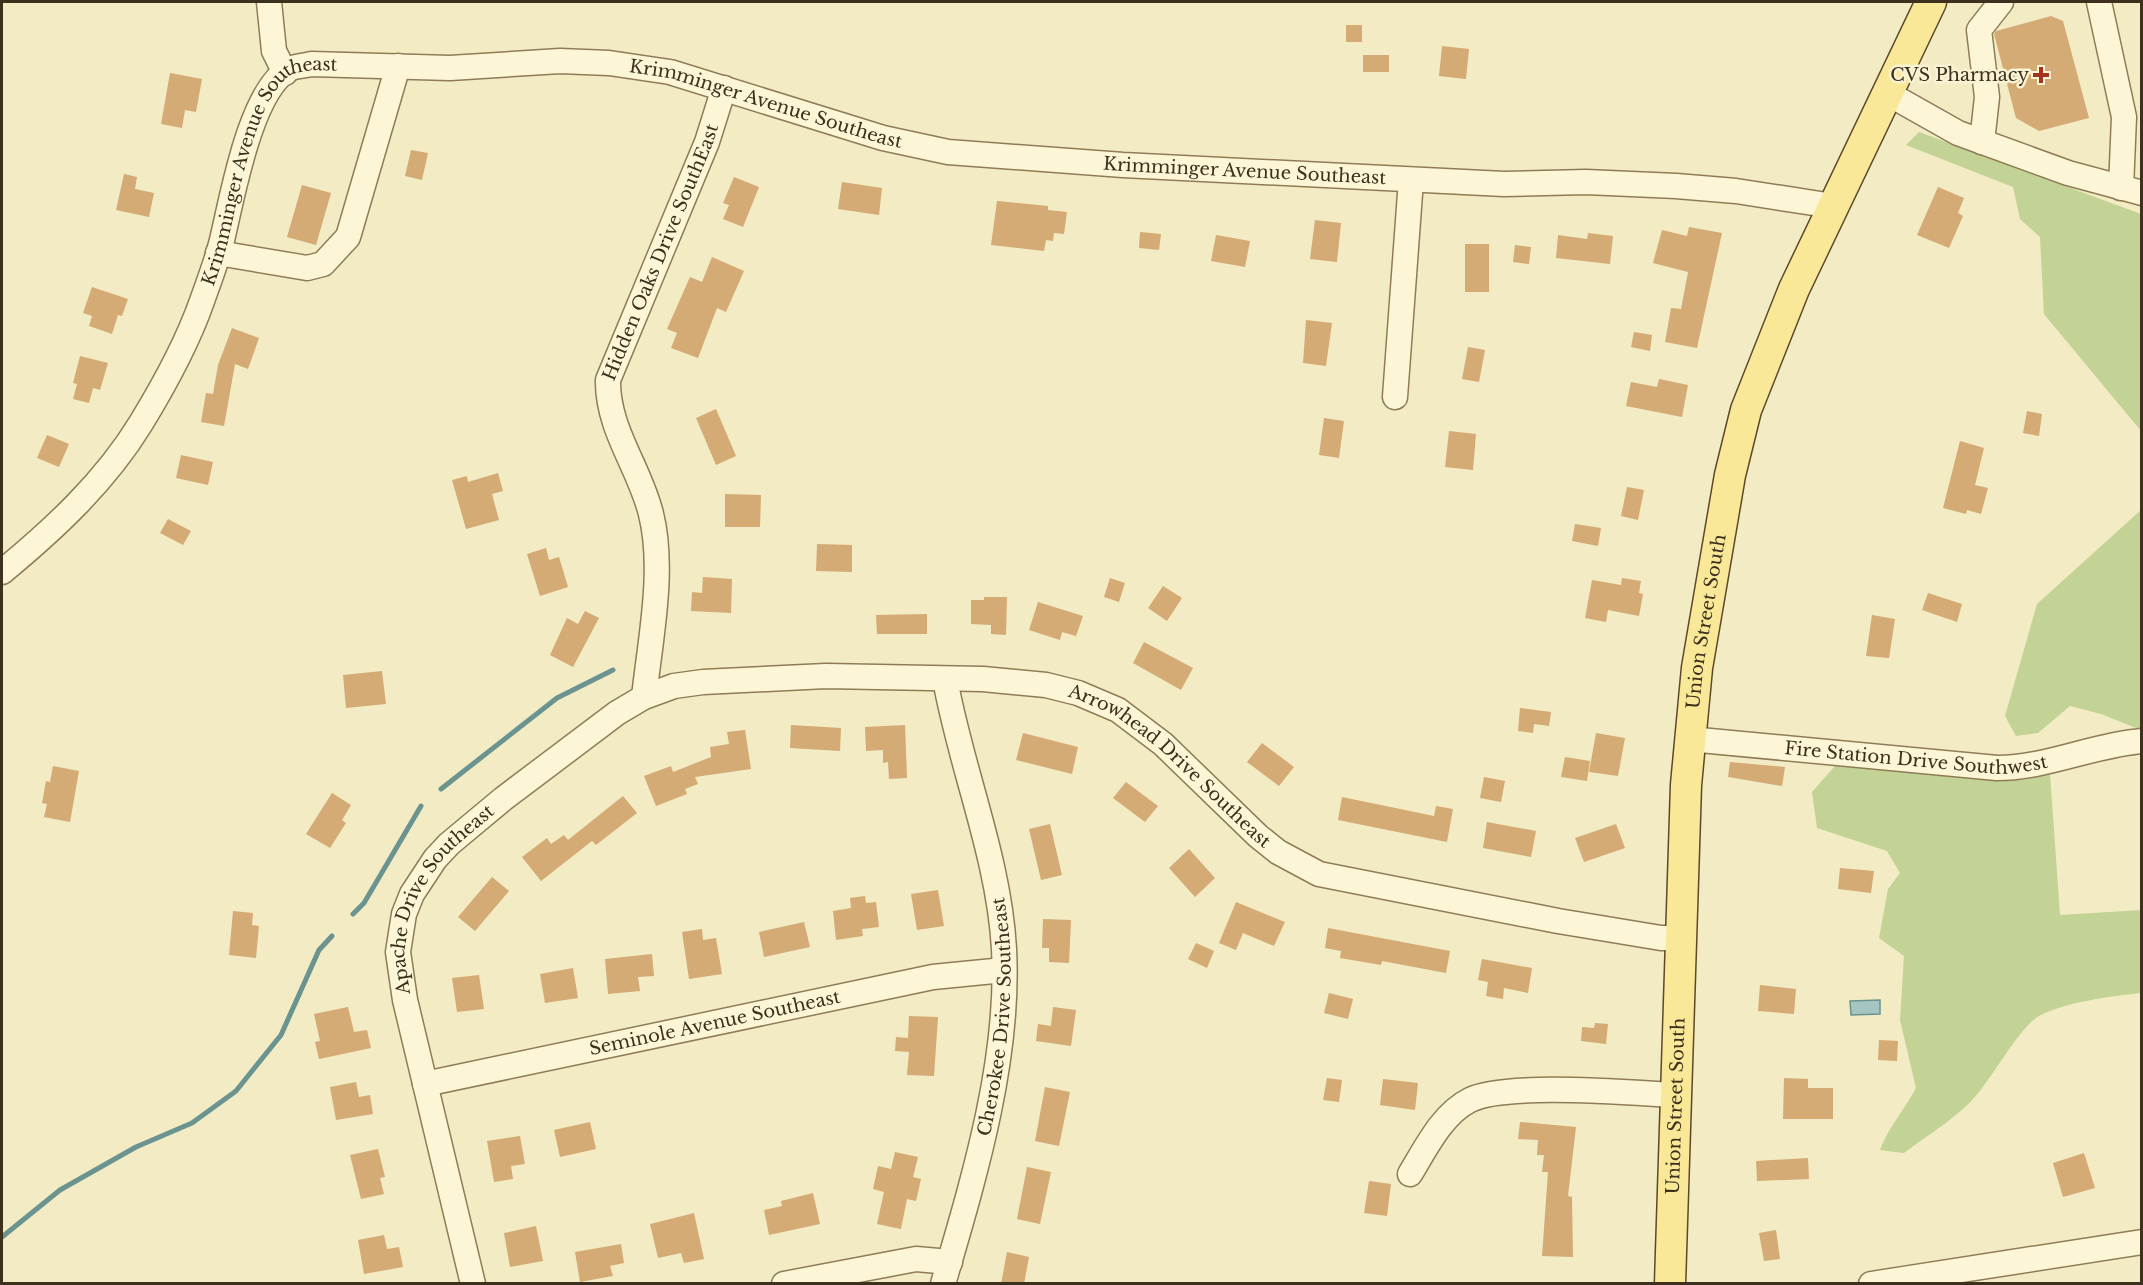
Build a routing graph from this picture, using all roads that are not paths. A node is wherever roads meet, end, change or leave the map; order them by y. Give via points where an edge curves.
1 (269, 2) edge
2 (1931, 2) edge
3 (2001, 2) edge
4 (2099, 2) edge
5 (398, 66) junction
6 (285, 73) junction
7 (724, 88) junction
8 (1887, 93) junction
9 (1982, 142) junction
10 (1411, 180) junction
11 (2131, 190) edge
12 (1833, 206) junction
13 (218, 253) junction
14 (1395, 397) dead end
15 (2, 572) edge
16 (945, 679) junction
17 (644, 697) junction
18 (1689, 739) junction
19 (2142, 741) edge
20 (1681, 938) junction
21 (1004, 970) junction
22 (425, 1084) junction
23 (1676, 1095) junction
24 (1410, 1174) dead end
25 (2142, 1242) edge
26 (947, 1273) edge
27 (1886, 1282) edge
28 (473, 1284) edge
29 (784, 1284) edge
30 (1670, 1284) edge

1 - 6 street via 274,51
2 - 8 main road, Union Street South
3 - 9 street via 1979,30 1987,97
4 - 11 street via 2124,117
5 - 6 street, Krimminger Avenue Southeast via 311,64
5 - 7 street, Krimminger Avenue Southeast via 609,63 670,72
5 - 13 street via 348,237 323,264 307,268
6 - 13 street, Krimminger Avenue Southeast via 267,93 256,116 233,185
7 - 10 street, Krimminger Avenue Southeast via 883,138 948,152
7 - 17 street, Hidden Oaks Drive SouthEast via 707,142 608,381 611,414 646,493 656,543
8 - 9 street via 1958,133
8 - 12 main road, Union Street South
9 - 11 street via 2068,173
10 - 12 street, Krimminger Avenue Southeast via 1676,186
10 - 14 street
12 - 18 main road, Union Street South via 1789,300 1746,410 1730,475 1698,657
13 - 15 street, Krimminger Avenue Southeast via 201,304 168,373 117,459 52,529
16 - 17 street, Arrowhead Drive Southeast via 826,676 703,682 674,686
16 - 20 street, Arrowhead Drive Southeast via 1046,685 1118,710 1163,744 1271,847 1319,874 1558,921 1661,939
16 - 21 street, Cherokee Drive Southeast via 955,732 993,872
17 - 22 street, Apache Drive Southeast via 617,713 457,837 435,859 412,894 404,914 398,952
18 - 19 street, Fire Station Drive Southwest via 1997,768 2017,768
18 - 20 main road, Union Street South
20 - 23 main road, Union Street South
21 - 22 street, Seminole Avenue Southeast via 933,977
21 - 26 street, Cherokee Drive Southeast via 999,1046 983,1135
22 - 28 street, Apache Drive Southeast
23 - 24 street via 1499,1092 1470,1100 1439,1127
23 - 30 main road, Union Street South
25 - 27 street
26 - 29 street via 916,1259

